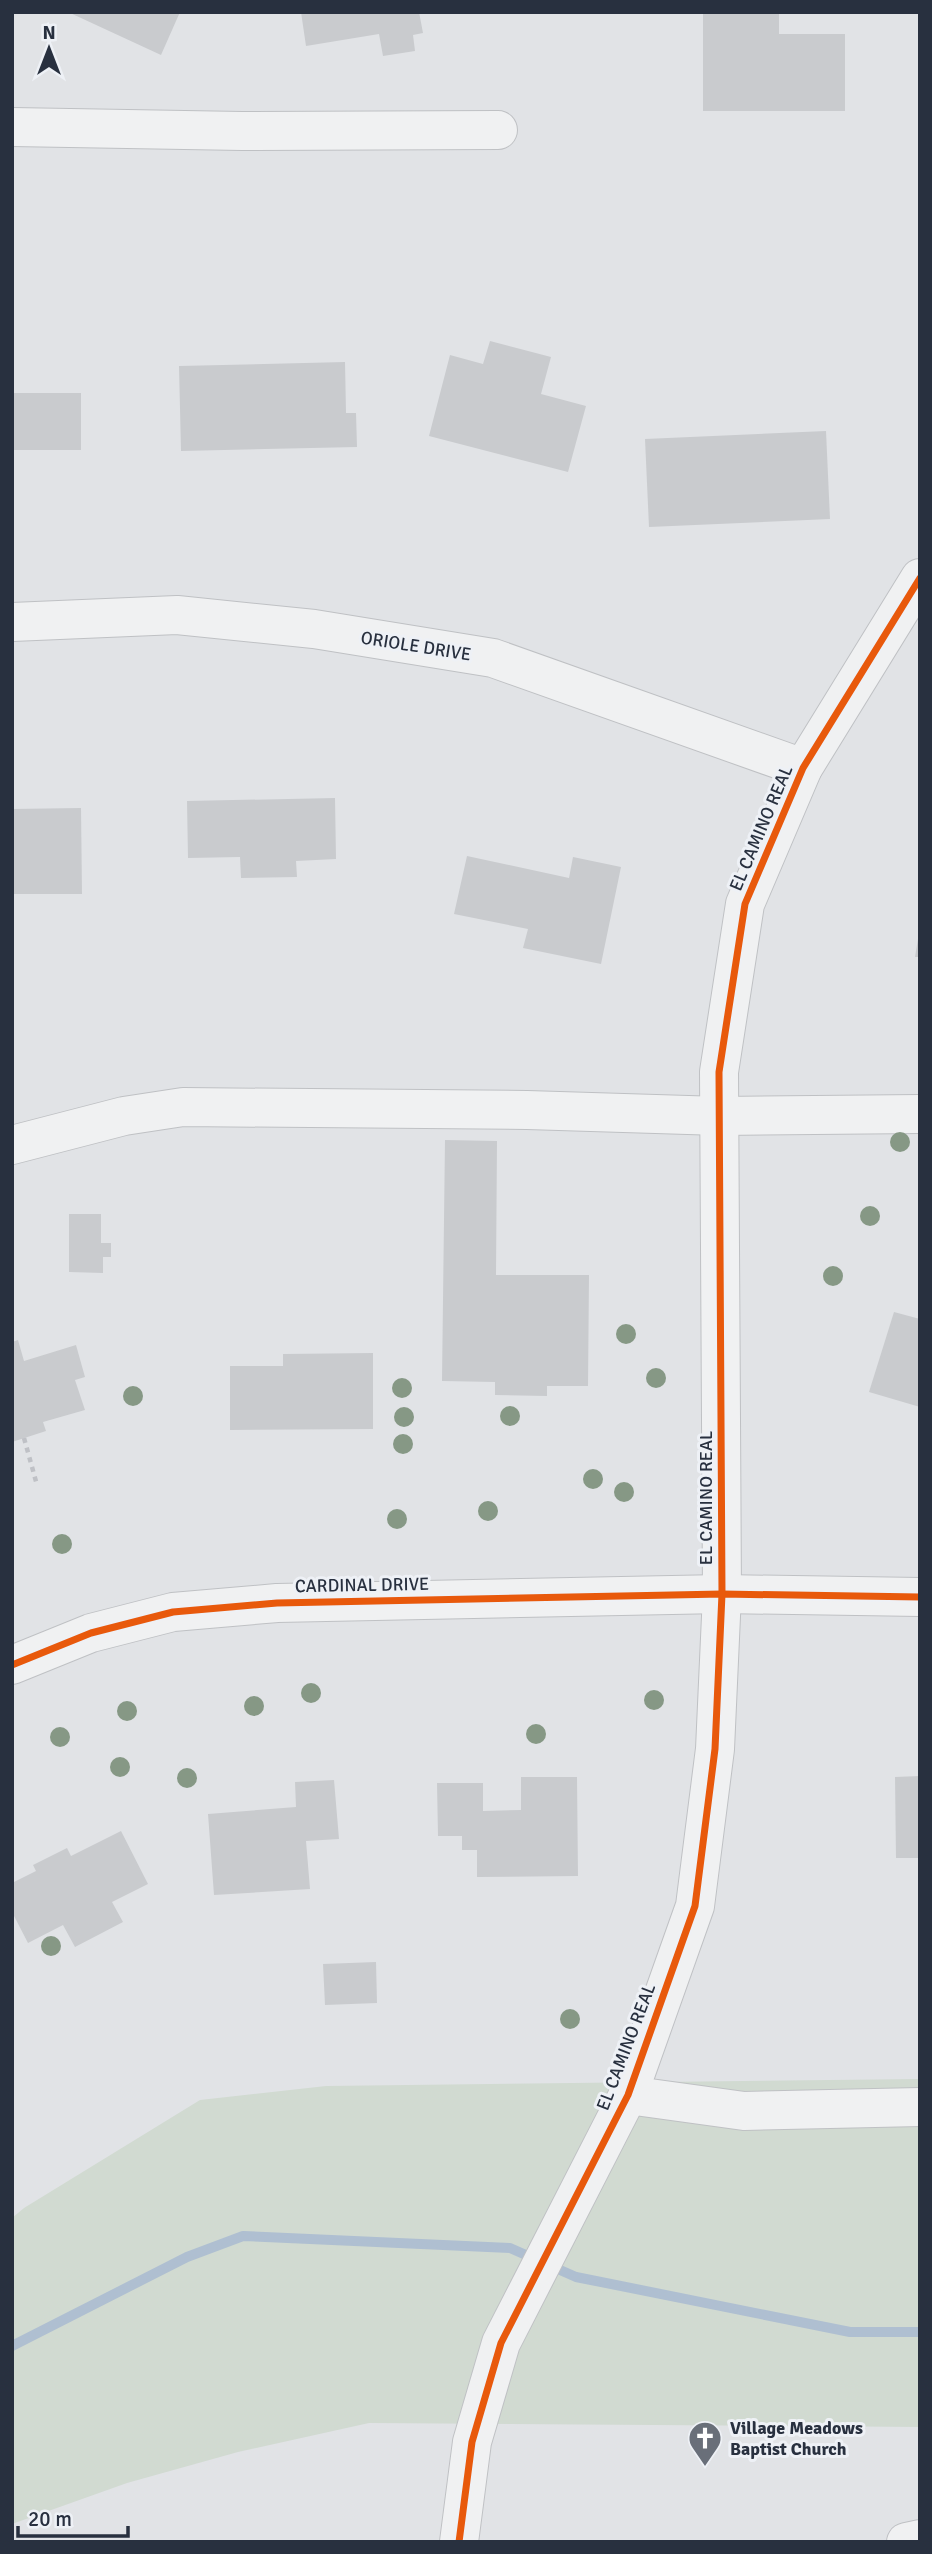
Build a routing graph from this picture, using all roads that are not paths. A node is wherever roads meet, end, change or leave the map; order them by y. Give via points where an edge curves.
1 (12, 127) edge
2 (498, 130) dead end
3 (920, 578) edge
4 (12, 622) edge
5 (803, 768) junction
6 (920, 1114) edge
7 (720, 1116) junction
8 (12, 1145) edge
9 (722, 1594) junction
10 (920, 1597) edge
11 (12, 1665) edge
12 (628, 2095) junction
13 (920, 2107) edge
14 (920, 2539) edge
15 (459, 2542) edge
16 (906, 2542) edge

1 - 2 street
3 - 5 street, EL CAMINO REAL
4 - 5 street, ORIOLE DRIVE via 177,615 314,629 493,658
5 - 7 street, EL CAMINO REAL via 745,904 719,1072
6 - 7 street
7 - 8 street via 183,1107 124,1116
7 - 9 street, EL CAMINO REAL
9 - 10 street, CARDINAL DRIVE
9 - 11 street, CARDINAL DRIVE via 277,1602 173,1612 91,1633
9 - 12 street, EL CAMINO REAL via 715,1749 695,1906
12 - 13 street via 744,2111
12 - 15 street, EL CAMINO REAL via 501,2343 472,2442
14 - 16 street

